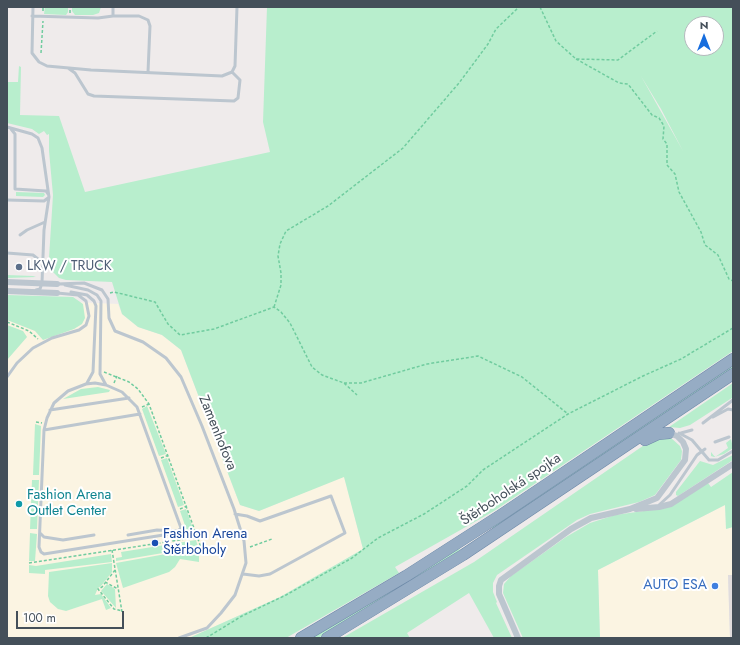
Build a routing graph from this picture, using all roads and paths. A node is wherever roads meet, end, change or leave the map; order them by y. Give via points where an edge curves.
1 (33, 7) edge
2 (44, 7) edge
3 (113, 7) edge
4 (237, 7) edge
5 (519, 7) edge
6 (540, 7) edge
7 (43, 13) dead end
8 (32, 16) junction
9 (113, 16) junction
10 (43, 20) dead end
11 (657, 32) dead end
12 (41, 53) dead end
13 (576, 59) junction
14 (66, 67) junction
15 (148, 72) junction
16 (232, 72) junction
17 (8, 127) edge
18 (49, 196) junction
19 (7, 200) edge
20 (47, 219) junction
21 (20, 235) dead end
22 (7, 252) edge
23 (43, 263) junction
24 (7, 282) edge
25 (733, 282) edge
26 (42, 283) junction
27 (57, 284) junction
28 (7, 291) edge
29 (32, 292) junction
30 (57, 292) junction
31 (107, 295) junction
32 (274, 307) junction
33 (7, 322) edge
34 (733, 328) edge
35 (41, 344) junction
36 (733, 360) edge
37 (103, 372) dead end
38 (733, 374) edge
39 (116, 376) junction
40 (7, 377) edge
41 (344, 383) junction
42 (86, 384) junction
43 (106, 385) junction
44 (113, 385) dead end
45 (357, 395) dead end
46 (129, 398) junction
47 (733, 400) edge
48 (149, 404) junction
49 (50, 410) junction
50 (138, 410) junction
51 (733, 410) edge
52 (140, 414) junction
53 (568, 414) junction
54 (711, 418) junction
55 (703, 423) dead end
56 (44, 430) junction
57 (692, 430) dead end
58 (674, 433) junction
59 (729, 437) dead end
60 (715, 442) dead end
61 (705, 449) dead end
62 (733, 451) edge
63 (701, 452) junction
64 (169, 455) junction
65 (157, 459) junction
66 (733, 464) edge
67 (574, 481) junction
68 (187, 506) junction
69 (652, 508) junction
70 (630, 509) junction
71 (176, 510) junction
72 (235, 514) junction
73 (181, 528) junction
74 (40, 532) junction
75 (94, 535) dead end
76 (128, 535) dead end
77 (198, 537) junction
78 (272, 539) dead end
79 (245, 548) junction
80 (112, 550) junction
81 (204, 552) dead end
82 (29, 563) dead end
83 (115, 570) junction
84 (243, 574) junction
85 (105, 582) junction
86 (118, 589) junction
87 (179, 638) edge
88 (206, 638) edge
89 (301, 638) edge
90 (327, 638) edge
91 (518, 638) edge

1 - 8 lane
2 - 7 path
3 - 9 lane
4 - 16 lane via 235,66
5 - 32 path via 496,29 459,83 403,148 328,206 286,231 278,256 281,285
6 - 13 path via 556,41
8 - 9 lane
8 - 14 lane via 33,56 47,66
9 - 15 lane via 139,16 148,20
10 - 12 path
11 - 13 path via 618,60
13 - 25 path via 619,83 628,84 652,115 659,118 664,126 667,165 675,174 679,192 702,232 705,245 718,255 729,279
14 - 15 lane
14 - 16 lane via 75,73 88,94 94,96 234,101 238,98 240,80
15 - 16 lane via 222,76
17 - 18 lane via 38,138
17 - 18 lane via 15,134 14,189 46,191
18 - 19 lane via 44,201
18 - 20 lane
20 - 21 lane
20 - 23 lane via 44,228
22 - 23 lane via 33,255
23 - 26 lane
24 - 26 street
26 - 27 street
26 - 29 lane via 40,289
27 - 31 lane via 89,284
27 - 43 lane via 84,288 99,298 102,307 100,374
28 - 29 street
29 - 30 street
30 - 35 lane via 78,295 86,301 89,310 88,321 80,330
30 - 42 lane via 84,293 96,306 93,372
31 - 32 path via 114,292 155,302 168,324 180,335 214,329
31 - 72 lane, Zamenhofova via 109,318 113,328 161,352 181,377
32 - 41 path via 290,323 312,367 322,375
33 - 35 path via 29,331
34 - 53 path via 681,359
35 - 40 lane via 17,363
36 - 89 highway, Štěrboholská spojka via 495,520
37 - 39 path
38 - 67 highway, Štěrboholská spojka
39 - 44 path
39 - 48 path via 138,389
41 - 45 path
41 - 53 path via 361,383 427,364 478,356 522,377
42 - 43 lane
42 - 49 lane via 68,391
43 - 46 lane
46 - 49 lane
46 - 50 lane
47 - 54 lane
48 - 50 path
48 - 64 path
49 - 56 lane
50 - 52 lane
51 - 54 lane via 728,409
52 - 56 lane
52 - 65 lane
53 - 88 path via 483,470 467,486 424,514 378,538 352,558
54 - 55 lane
56 - 74 lane
57 - 58 lane
58 - 63 lane via 692,440
58 - 67 highway via 653,436
58 - 70 street via 683,442 686,452 684,464 657,498
59 - 60 lane
61 - 63 lane
62 - 63 lane via 715,460 707,459
63 - 69 lane via 670,495 661,504
64 - 65 path
64 - 68 path
65 - 71 lane
66 - 69 street via 676,501
67 - 90 highway, Štěrboholská spojka via 409,590
68 - 71 path
68 - 77 path
69 - 70 street
70 - 91 street via 600,515 579,524 503,577 499,583 499,594
71 - 73 lane
72 - 79 lane, Zamenhofova
72 - 84 lane via 260,521 331,496 345,533 270,574
73 - 74 lane via 176,533 48,554 40,550
73 - 76 lane via 176,532 157,530
74 - 75 lane via 44,537 60,540
77 - 80 path
77 - 81 path
78 - 79 path
79 - 84 lane, Zamenhofova via 246,563
80 - 82 path
80 - 83 path
83 - 85 path
83 - 86 path
84 - 87 lane, Zamenhofova via 235,595 207,628
85 - 86 path
85 - 86 path via 98,589 114,609 122,611

